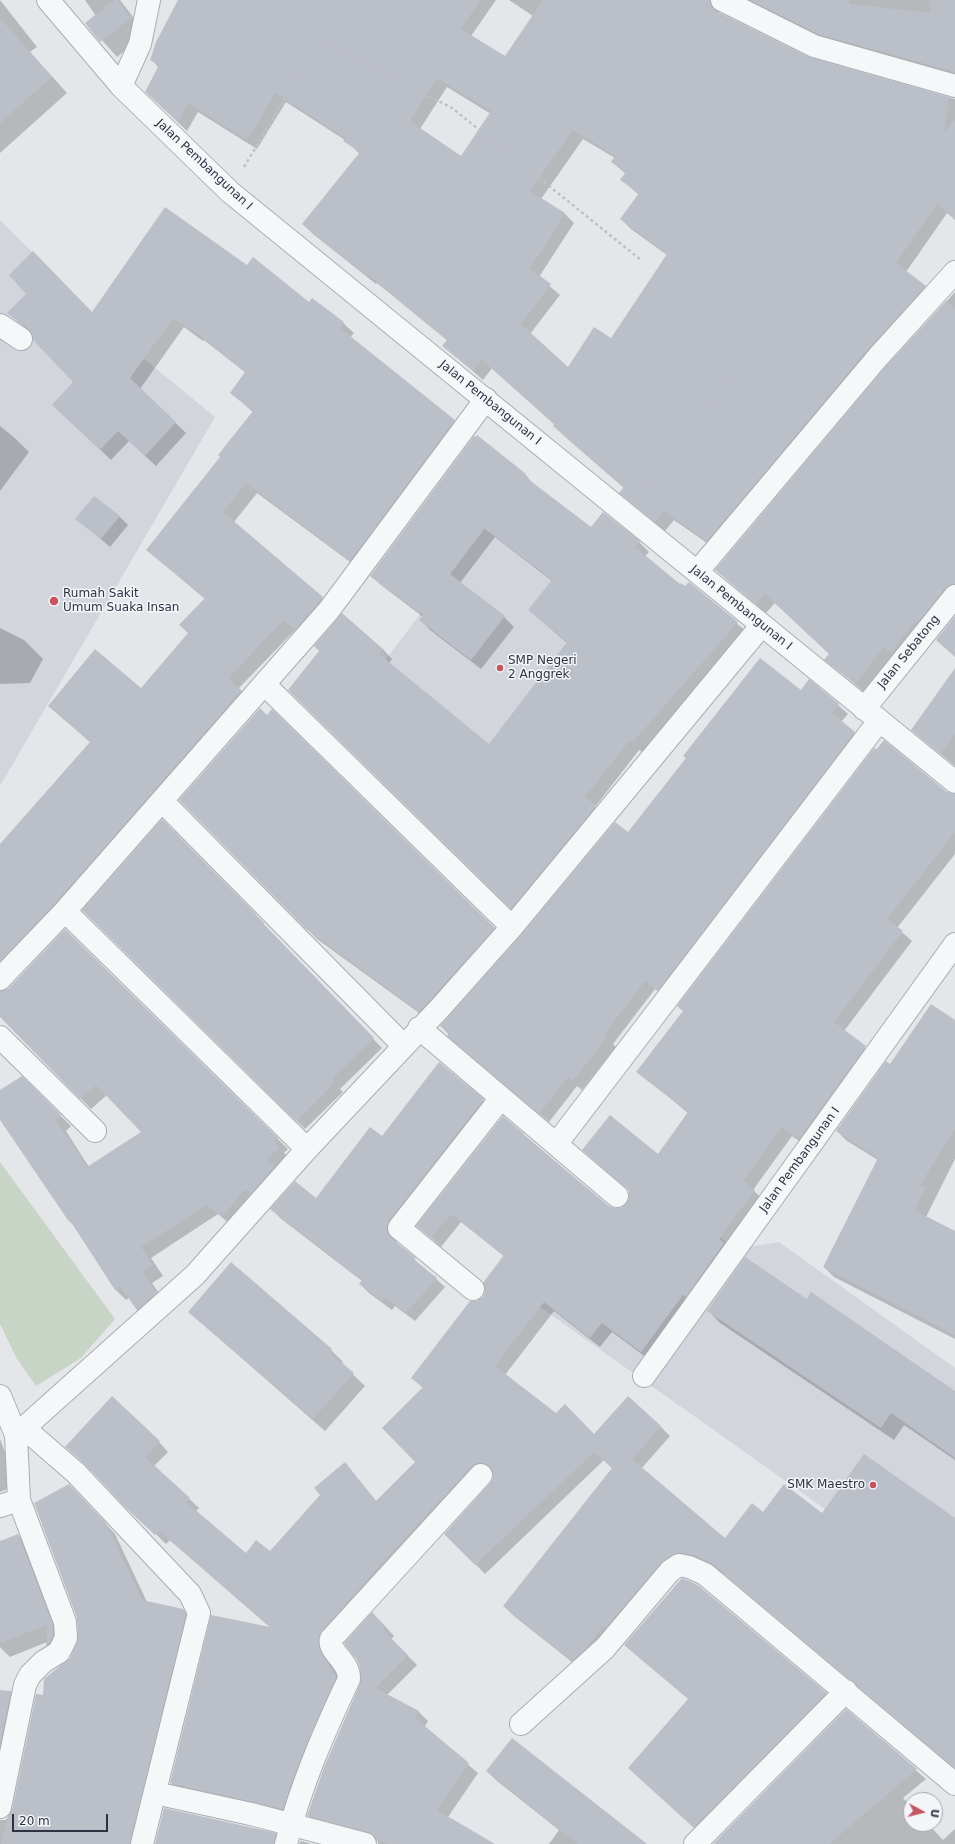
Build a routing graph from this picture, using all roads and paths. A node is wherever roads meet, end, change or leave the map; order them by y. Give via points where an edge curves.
1 (48, 0) edge
2 (149, 0) edge
3 (722, 0) edge
4 (121, 86) junction
5 (955, 86) edge
6 (230, 192) junction
7 (836, 229) dead end
8 (641, 260) dead end
9 (955, 272) edge
10 (0, 325) edge
11 (21, 339) dead end
12 (486, 399) junction
13 (626, 513) junction
14 (697, 572) junction
15 (955, 596) edge
16 (762, 625) junction
17 (264, 684) junction
18 (872, 715) junction
19 (955, 782) edge
20 (162, 801) junction
21 (65, 911) junction
22 (512, 927) junction
23 (955, 944) edge
24 (0, 979) edge
25 (419, 1028) junction
26 (0, 1037) edge
27 (403, 1045) junction
28 (501, 1098) junction
29 (95, 1131) dead end
30 (557, 1143) junction
31 (307, 1149) junction
32 (617, 1196) dead end
33 (473, 1289) dead end
34 (644, 1376) dead end
35 (0, 1396) edge
36 (20, 1432) junction
37 (481, 1475) dead end
38 (9, 1503) edge
39 (846, 1691) junction
40 (521, 1724) dead end
41 (955, 1784) edge
42 (155, 1793) junction
43 (0, 1807) edge
44 (289, 1834) edge
45 (142, 1844) edge
46 (365, 1844) edge
47 (695, 1844) edge

1 - 4 street, Jalan Pembangunan I
2 - 4 street via 140,44
3 - 5 street via 814,46
4 - 6 street, Jalan Pembangunan I
6 - 8 path via 314,50 323,46 334,47 452,108
6 - 12 street, Jalan Pembangunan I
7 - 13 path via 706,412
9 - 14 street via 878,357
10 - 11 street
12 - 13 street, Jalan Pembangunan I
12 - 17 street via 329,610
13 - 14 street, Jalan Pembangunan I
14 - 16 street, Jalan Pembangunan I
15 - 18 street, Jalan Sebatong
16 - 18 street, Jalan Pembangunan I
16 - 22 street
17 - 20 street
17 - 22 street
18 - 19 street, Jalan Pembangunan I
18 - 30 street, Jalan Sebatong
20 - 21 street
20 - 27 street
21 - 24 street
21 - 31 street
22 - 25 street
23 - 34 street, Jalan Pembangunan I
25 - 27 street
25 - 28 street
26 - 29 street
27 - 31 street
28 - 30 street
28 - 33 street via 399,1228
30 - 32 street
31 - 36 street via 196,1275
35 - 36 street
36 - 38 street
36 - 42 street via 76,1473 180,1582 190,1594 199,1613
37 - 44 street via 330,1639 331,1646 349,1672 349,1680 322,1738
38 - 43 street via 65,1622 66,1638 59,1652 43,1662 24,1685
39 - 40 street via 705,1574 679,1565 670,1572 605,1648
39 - 41 street
39 - 47 street
42 - 44 street via 251,1814
42 - 45 street
44 - 46 street

